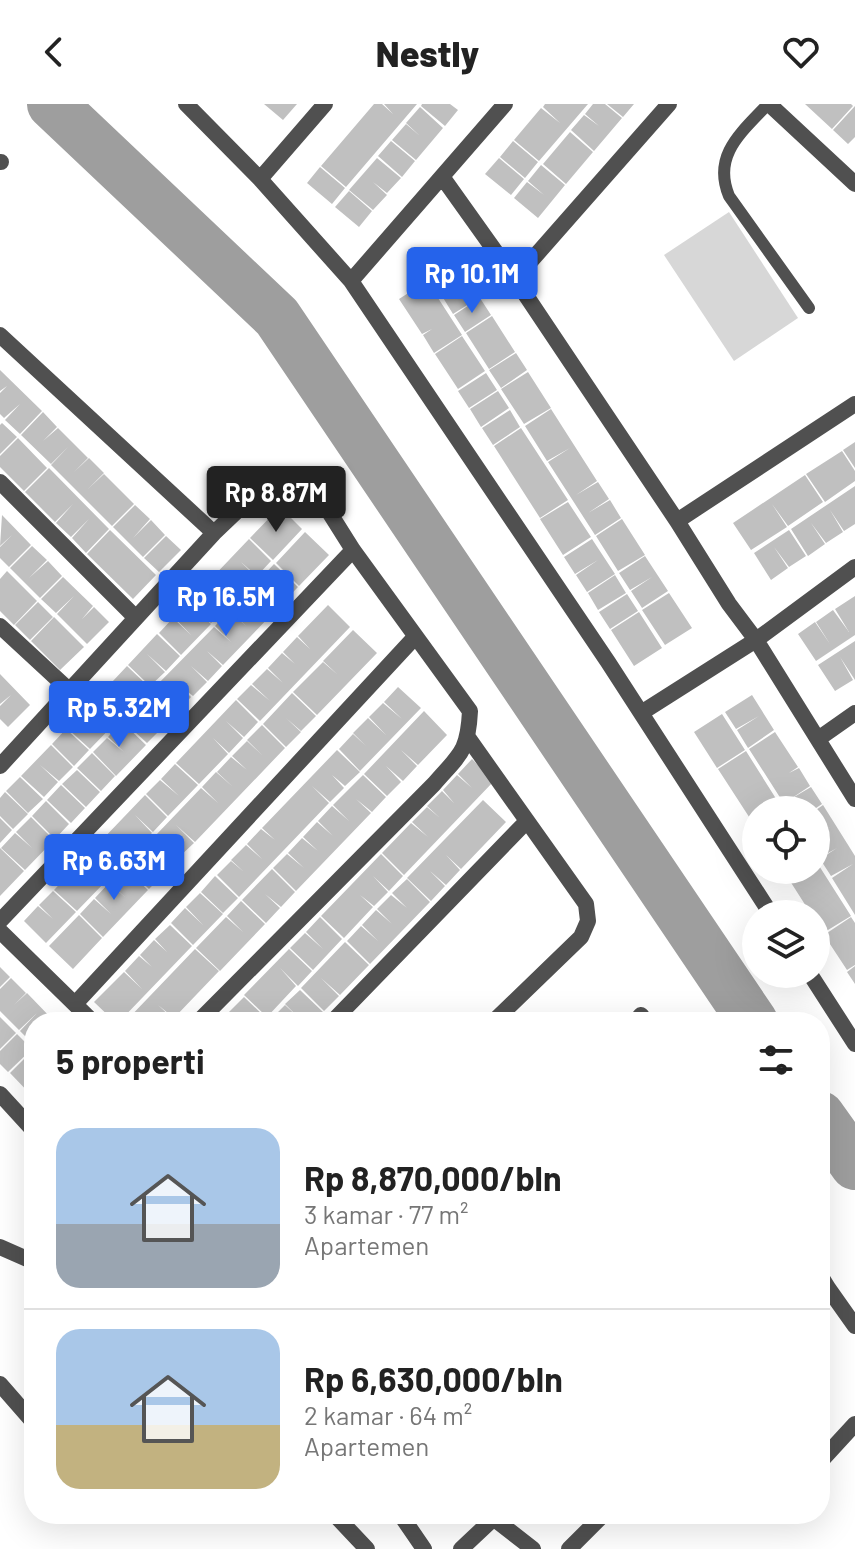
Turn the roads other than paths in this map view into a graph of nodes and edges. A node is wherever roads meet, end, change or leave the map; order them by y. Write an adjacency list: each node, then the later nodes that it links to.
1 (186, 104): 7 (street)
2 (325, 104): 7 (street)
3 (505, 104): 6 (street)
4 (669, 104): 9 (street)
5 (769, 104): 8 (street); 11 (lane)
6 (443, 178): 9 (street); 10 (street)
7 (260, 179): 10 (street)
8 (855, 184)
9 (515, 279): 15 (street)
10 (351, 281): 24 (street)
11 (809, 308)
12 (0, 335): 16 (street)
13 (855, 404): 15 (street)
14 (0, 482): 19 (street)
15 (677, 521): 22 (street)
16 (214, 533): 17 (street); 19 (street)
17 (353, 550): 21 (street); 32 (street)
18 (855, 567): 22 (street)
19 (136, 618): 23 (street)
20 (0, 626): 23 (street)
21 (415, 637): 26 (street); 35 (street)
22 (756, 640): 24 (street); 27 (street)
23 (69, 690): 28 (street)
24 (641, 713): 31 (street)
25 (855, 713): 27 (street)
26 (469, 739): 30 (street); 37 (street)
27 (818, 739): 29 (street)
28 (0, 766)
29 (855, 799)
30 (527, 821): 38 (street); 39 (street)
31 (762, 900)
32 (0, 921)
33 (0, 931): 35 (street)
34 (819, 988): 40 (street)
35 (75, 1004): 36 (street)
36 (83, 1012)
37 (208, 1012)
38 (342, 1012)
39 (503, 1012)
40 (855, 1044)
41 (0, 1094): 42 (street)
42 (24, 1120)
43 (0, 1247): 44 (street)
44 (24, 1258)
45 (830, 1295): 46 (street)
46 (855, 1326)
47 (0, 1384): 48 (street)
48 (24, 1412)
49 (855, 1424): 50 (street)
50 (830, 1451)
51 (343, 1524): 56 (street)
52 (407, 1524): 57 (street)
53 (484, 1524): 58 (street)
54 (500, 1524): 59 (street)
55 (594, 1524): 60 (street)
56 (367, 1549)
57 (424, 1549)
58 (461, 1549)
59 (533, 1549)
60 (569, 1549)

